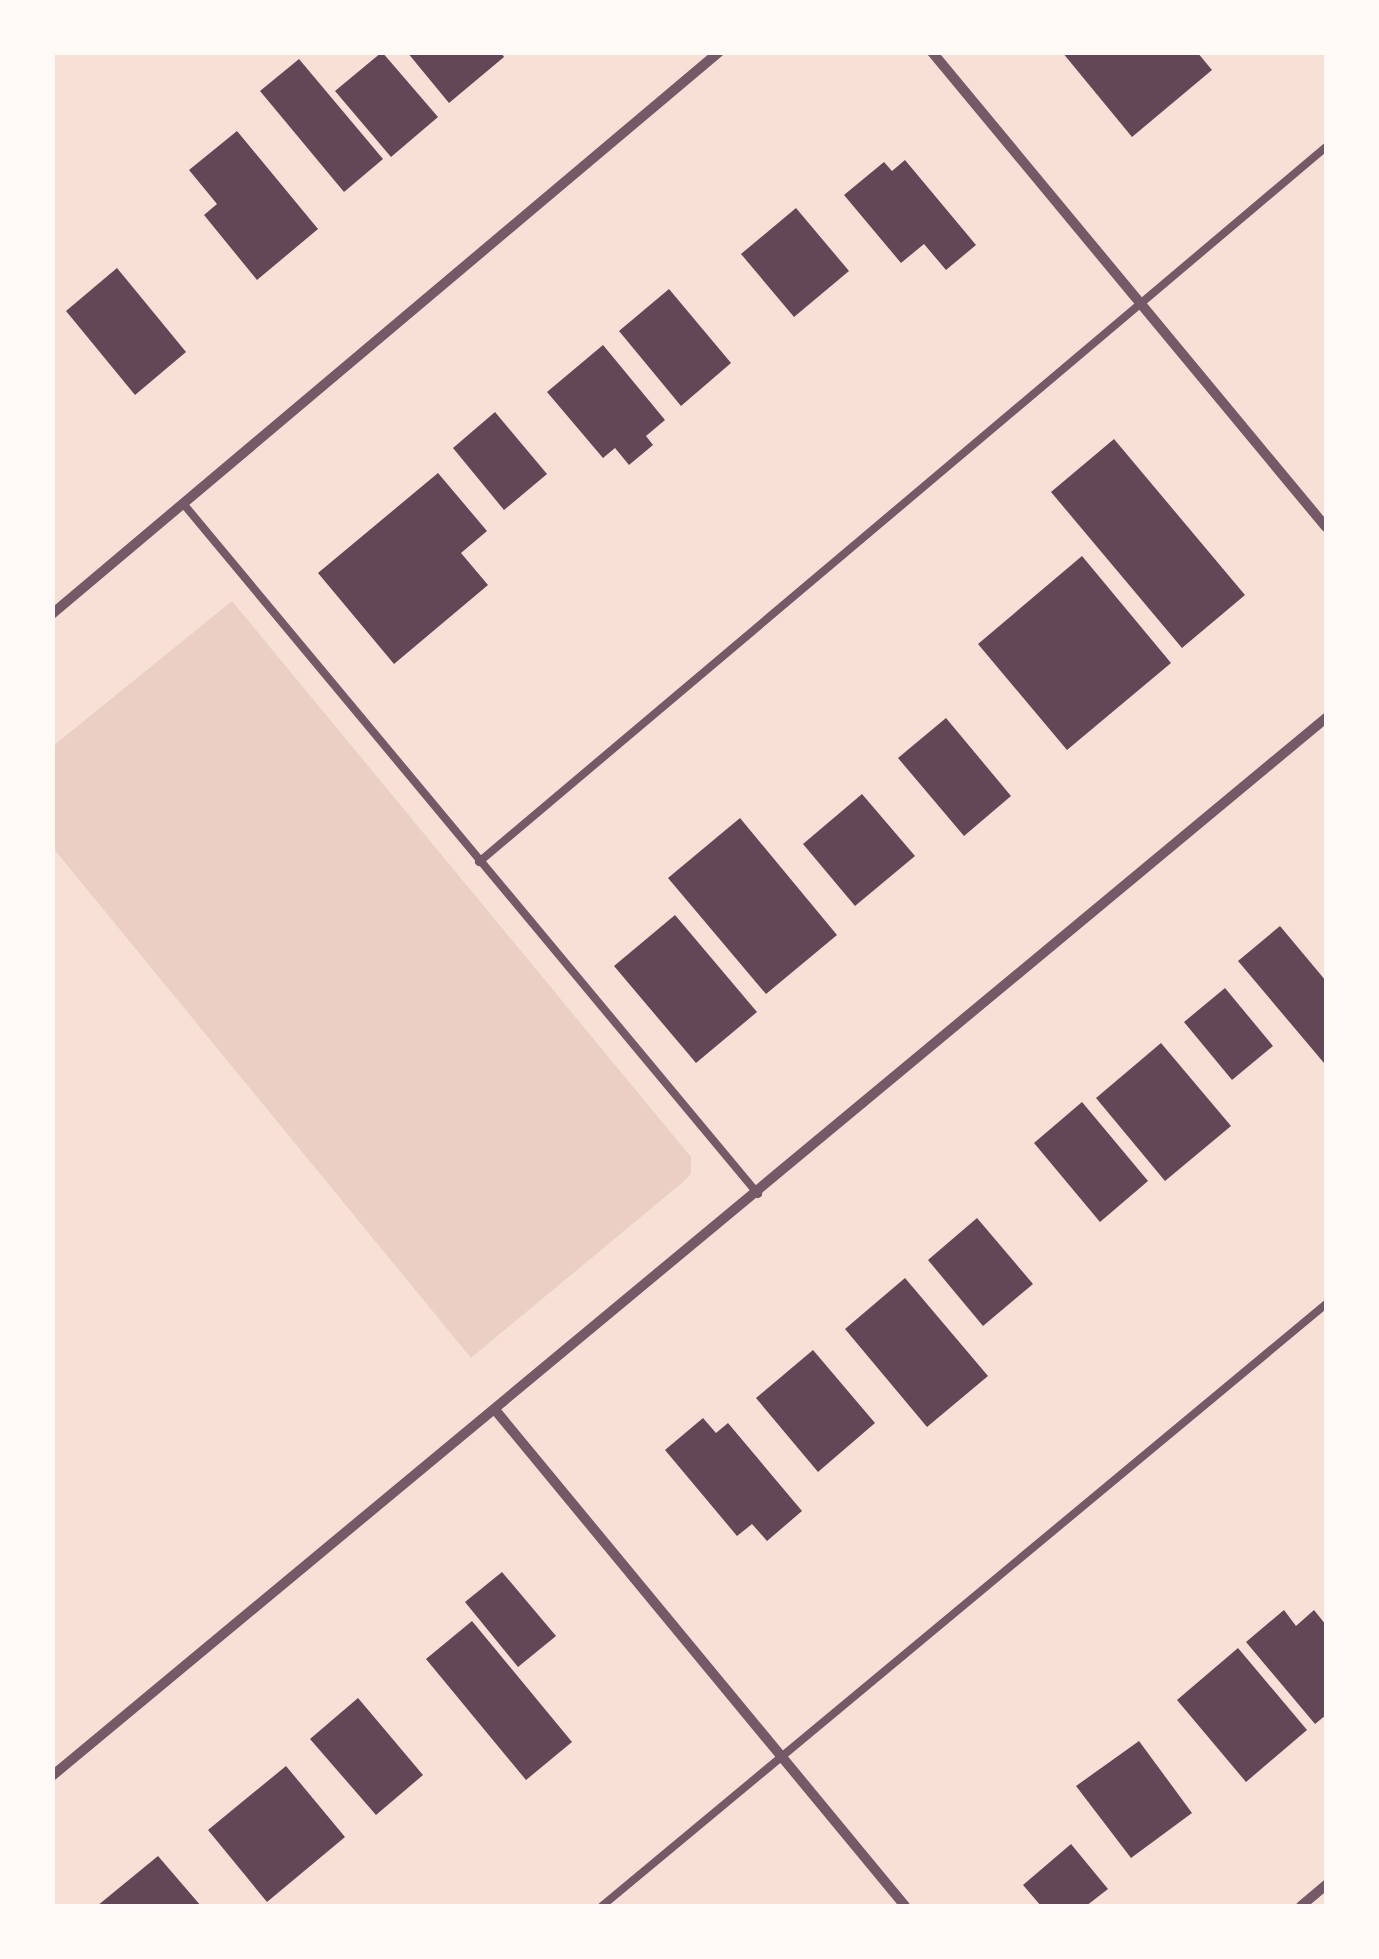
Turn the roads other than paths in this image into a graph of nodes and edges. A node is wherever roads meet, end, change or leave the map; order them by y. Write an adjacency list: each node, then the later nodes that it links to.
1 (719, 52): 5 (street)
2 (932, 52): 4 (street)
3 (1326, 147): 4 (lane)
4 (1137, 305): 6 (street); 9 (lane)
5 (186, 507): 7 (street); 9 (lane)
6 (1326, 527)
7 (52, 614)
8 (1326, 718): 10 (street)
9 (479, 862): 10 (lane)
10 (758, 1194): 12 (street)
11 (1326, 1304): 13 (lane)
12 (496, 1411): 13 (street); 14 (street)
13 (780, 1757): 16 (lane); 17 (street)
14 (52, 1776)
15 (1326, 1885): 18 (street)
16 (602, 1906)
17 (905, 1906)
18 (1301, 1906)

